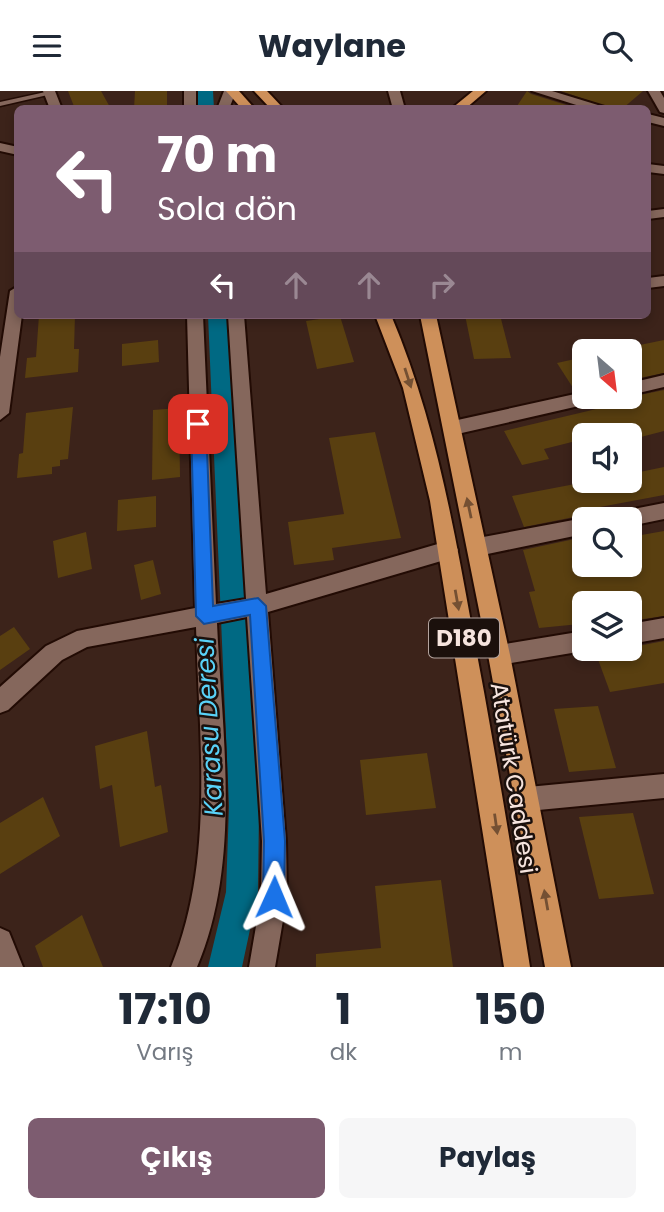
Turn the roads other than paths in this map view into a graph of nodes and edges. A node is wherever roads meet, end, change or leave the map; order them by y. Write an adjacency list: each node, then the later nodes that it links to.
1 (231, 91): 9 (highway)
2 (260, 91): 10 (highway)
3 (480, 91): 11 (highway)
4 (497, 91): 12 (highway)
5 (538, 91): 13 (street)
6 (654, 91): 14 (street)
7 (50, 92): 8 (lane)
8 (0, 104)
9 (245, 105)
10 (274, 105)
11 (462, 105)
12 (481, 105)
13 (590, 105)
14 (664, 109)
15 (14, 307): 20 (street)
16 (195, 319): 32 (street)
17 (236, 319): 31 (street)
18 (385, 319): 30 (highway, Atatürk Caddesi / D180, one-way to 30)
19 (429, 319): 25 (highway, Atatürk Caddesi / D180)
20 (5, 343): 24 (street)
21 (664, 381): 22 (street)
22 (642, 386)
23 (572, 401): 25 (street)
24 (0, 413)
25 (453, 428): 29 (highway, Atatürk Caddesi / D180, one-way to 25)
26 (664, 511): 27 (street)
27 (642, 515)
28 (572, 528): 29 (street)
29 (478, 547): 36 (highway, Atatürk Caddesi / D180)
30 (448, 549): 31 (street); 44 (highway, Atatürk Caddesi / D180, one-way to 44)
31 (258, 606): 32 (street); 43 (street)
32 (204, 616): 37 (street); 42 (street)
33 (664, 628): 34 (street)
34 (642, 632)
35 (572, 643): 36 (street)
36 (499, 655): 39 (highway, Atatürk Caddesi / D180)
37 (0, 702)
38 (664, 786): 39 (street)
39 (528, 800): 45 (highway, Atatürk Caddesi / D180, one-way to 39)
40 (0, 941): 41 (street)
41 (10, 967)
42 (184, 967)
43 (262, 967)
44 (517, 967)
45 (558, 967)

